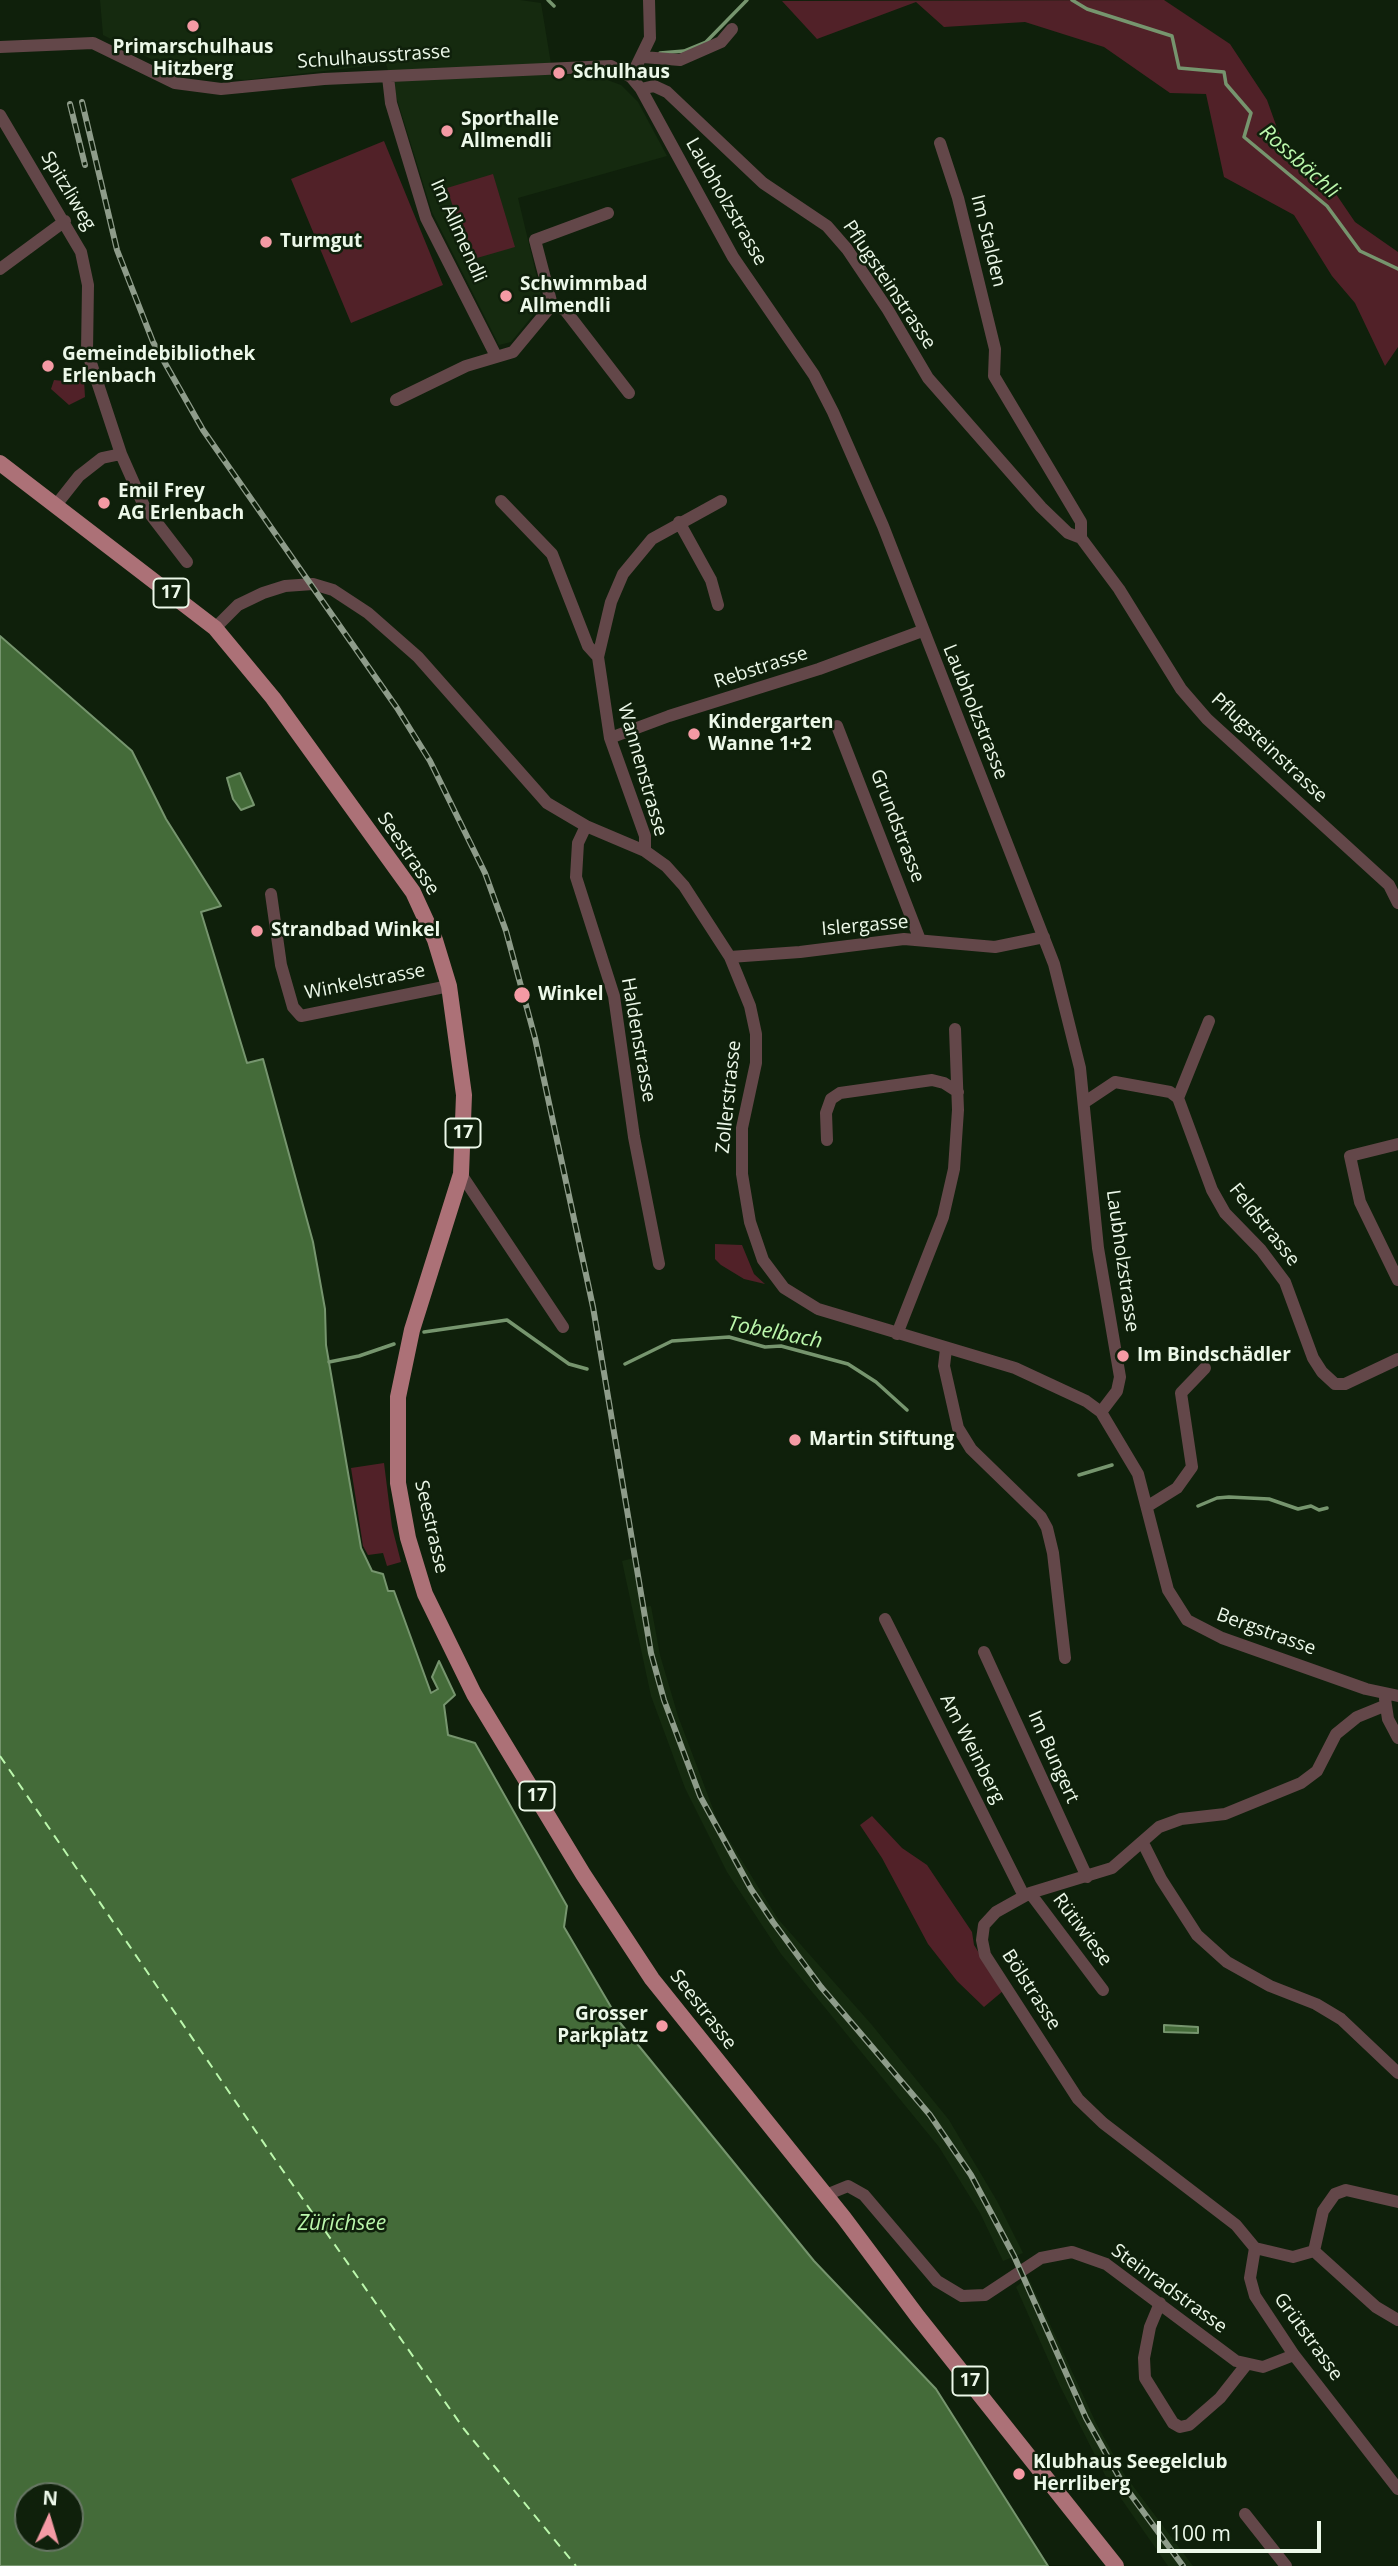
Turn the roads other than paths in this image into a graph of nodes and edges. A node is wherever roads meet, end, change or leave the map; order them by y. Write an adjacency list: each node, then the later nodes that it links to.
1 (649, 0): 4 (street)
2 (732, 29): 4 (street)
3 (0, 47): 5 (street, Schulhausstrasse)
4 (643, 57): 6 (street)
5 (388, 77): 6 (street, Schulhausstrasse); 15 (street, Im Allmendli)
6 (631, 77): 7 (street, Laubholzstrasse)
7 (641, 89): 24 (street, Pflugsteinstrasse); 28 (street, Laubholzstrasse)
8 (0, 115): 11 (street, Spitzliweg)
9 (940, 143): 14 (street, Im Stalden)
10 (608, 213): 13 (street)
11 (65, 222): 12 (street); 18 (street, Spitzliweg)
12 (0, 269)
13 (552, 305): 15 (street); 16 (street)
14 (995, 349): 24 (street, Pflugsteinstrasse)
15 (495, 356): 17 (street)
16 (629, 393)
17 (396, 400)
18 (121, 454): 22 (street); 25 (street, Spitzliweg)
19 (0, 463): 22 (main road, Seestrasse / 17)
20 (501, 501): 29 (street, Wannenstrasse)
21 (721, 501): 23 (street, Wannenstrasse)
22 (56, 505): 27 (main road, Seestrasse / 17)
23 (679, 522): 26 (street); 29 (street, Wannenstrasse)
24 (1081, 538): 35 (street, Pflugsteinstrasse)
25 (187, 562)
26 (718, 605)
27 (215, 628): 32 (street, Zollerstrasse); 39 (main road, Seestrasse / 17)
28 (922, 631): 31 (street, Rebstrasse); 36 (street, Laubholzstrasse)
29 (598, 657): 31 (street, Wannenstrasse)
30 (837, 726): 37 (street, Grundstrasse)
31 (610, 738): 33 (street, Wannenstrasse)
32 (586, 826): 33 (street, Zollerstrasse); 48 (street, Haldenstrasse)
33 (646, 852): 38 (street, Zollerstrasse)
34 (271, 894): 39 (street, Winkelstrasse)
35 (1398, 903)
36 (1044, 937): 37 (street, Islergasse); 44 (street, Laubholzstrasse)
37 (920, 940): 38 (street, Islergasse)
38 (730, 957): 51 (street, Zollerstrasse)
39 (449, 986): 47 (main road, Seestrasse / 17)
40 (1209, 1021): 43 (street)
41 (956, 1029): 42 (street)
42 (958, 1092): 45 (street); 51 (street)
43 (1178, 1098): 44 (street); 53 (street, Feldstrasse)
44 (1085, 1102): 55 (street, Laubholzstrasse)
45 (827, 1140)
46 (1398, 1144): 49 (street)
47 (461, 1174): 50 (street); 67 (main road, Seestrasse / 17)
48 (659, 1264)
49 (1398, 1280)
50 (563, 1327)
51 (897, 1334): 52 (street, Zollerstrasse)
52 (946, 1349): 55 (street, Zollerstrasse); 59 (street)
53 (1398, 1359)
54 (1205, 1368): 56 (street)
55 (1101, 1412): 56 (street, Zollerstrasse)
56 (1149, 1512): 60 (street, Bergstrasse)
57 (885, 1619): 64 (street, Am Weinberg)
58 (984, 1652): 63 (street, Im Bungert)
59 (1065, 1658)
60 (1389, 1699): 61 (street); 62 (street, Bölstrasse)
61 (1398, 1738)
62 (1143, 1843): 63 (street, Bölstrasse); 66 (street)
63 (1087, 1878): 64 (street, Bölstrasse)
64 (1027, 1895): 65 (street, Rütiwiese); 69 (street, Bölstrasse)
65 (1103, 1990)
66 (1398, 2073)
67 (826, 2195): 71 (street, Steinradstrasse); 77 (main road, Seestrasse / 17)
68 (1398, 2202): 70 (street)
69 (1255, 2248): 70 (street); 73 (street, Grütstrasse)
70 (1314, 2251): 72 (street)
71 (1160, 2303): 74 (street, Steinradstrasse); 74 (street)
72 (1398, 2320)
73 (1294, 2355): 74 (street); 75 (street, Grütstrasse)
74 (1246, 2365)
75 (1398, 2489)
76 (1245, 2514): 78 (street)
77 (1116, 2566)
78 (1286, 2566)

